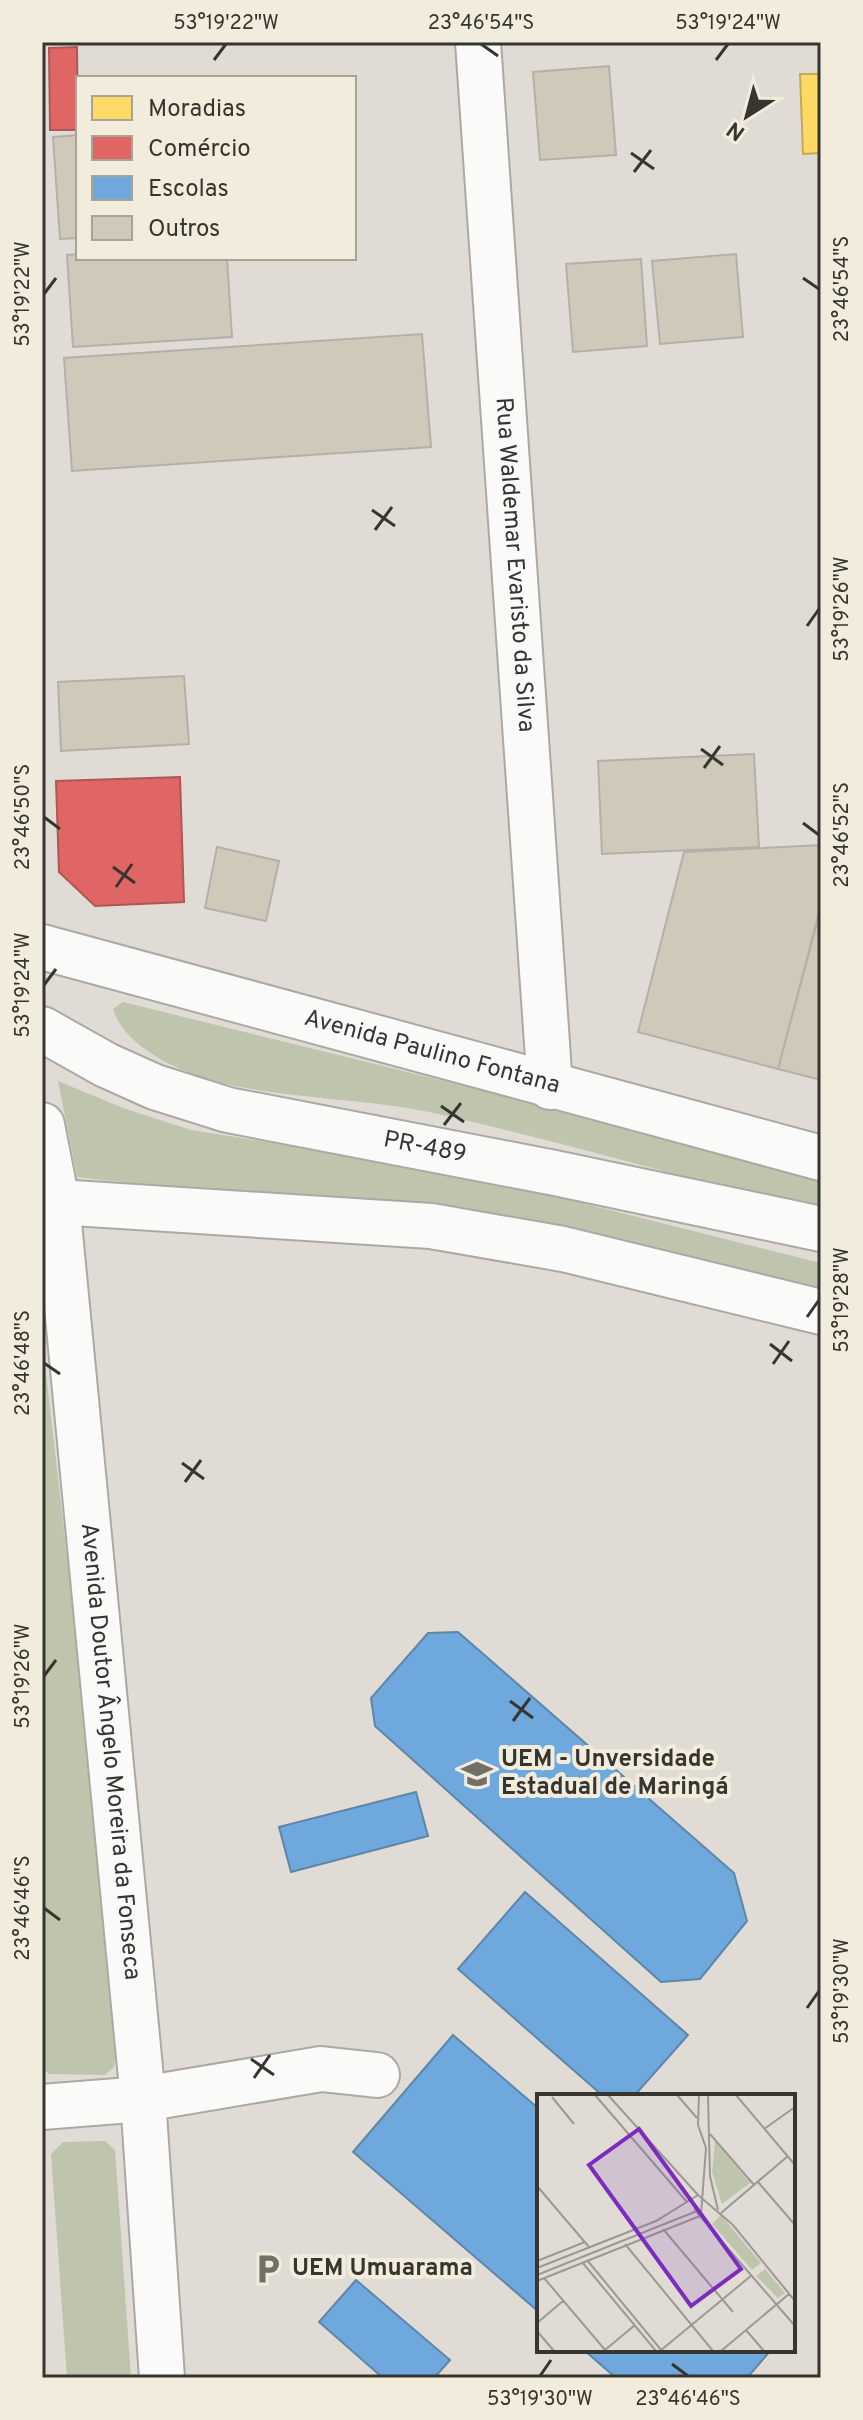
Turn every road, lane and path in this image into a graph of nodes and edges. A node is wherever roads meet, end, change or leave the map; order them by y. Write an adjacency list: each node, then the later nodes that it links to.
1 (478, 42): 4 (street, Rua Waldemar Evaristo da Silva)
2 (42, 947): 4 (street, Avenida Paulino Fontana)
3 (42, 1029): 8 (street, PR-489 / PR-489)
4 (550, 1087): 6 (street, Avenida Paulino Fontana)
5 (42, 1125): 7 (street, Avenida Doutor Ângelo Moreira da Fonseca)
6 (821, 1158)
7 (49, 1202): 9 (street); 11 (street, Avenida Doutor Ângelo Moreira da Fonseca)
8 (821, 1229)
9 (821, 1312)
10 (377, 2075): 11 (street)
11 (143, 2099): 12 (street); 13 (street, Avenida Doutor Ângelo Moreira da Fonseca)
12 (42, 2107)
13 (162, 2378)

